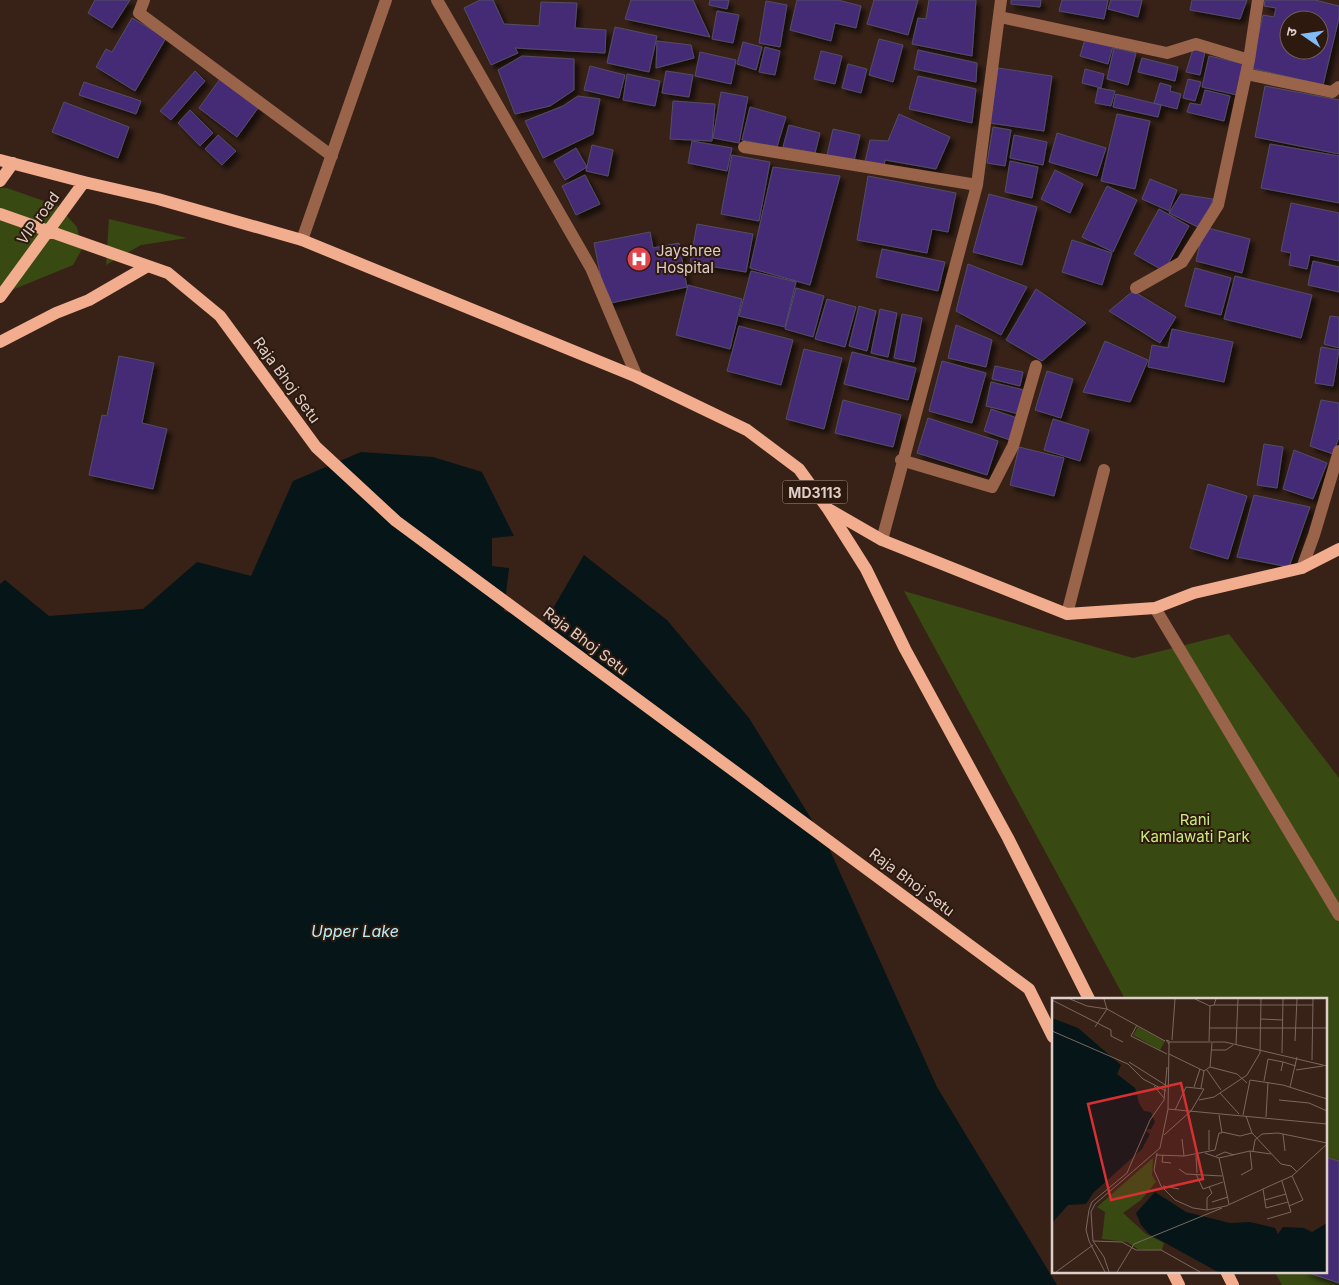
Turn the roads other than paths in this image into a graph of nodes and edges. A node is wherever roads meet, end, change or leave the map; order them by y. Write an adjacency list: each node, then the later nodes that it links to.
1 (144, 0): 11 (street)
2 (386, 0): 11 (street)
3 (437, 0): 25 (street)
4 (1001, 0): 6 (street)
5 (1258, 0): 7 (street)
6 (1000, 17): 7 (street); 16 (street)
7 (1249, 60): 8 (street)
8 (1246, 74): 9 (street); 21 (street)
9 (1339, 88)
10 (744, 147): 16 (street)
11 (332, 156): 19 (street)
12 (0, 160): 13 (main road)
13 (13, 163): 14 (main road); 15 (main road)
14 (0, 181)
15 (84, 182): 18 (main road, VIP road); 19 (main road)
16 (977, 185): 27 (street)
17 (0, 214): 18 (main road)
18 (49, 231): 20 (main road); 22 (main road, VIP road)
19 (302, 240): 25 (main road, MD3113)
20 (146, 267): 23 (main road); 37 (main road, Raja Bhoj Setu)
21 (1136, 288)
22 (0, 297)
23 (0, 342)
24 (1036, 366): 27 (street)
25 (636, 377): 29 (main road, MD3113)
26 (1339, 451): 32 (street)
27 (901, 460): 30 (street)
28 (1104, 470): 34 (street)
29 (828, 509): 30 (main road); 36 (main road, MD3113)
30 (882, 540): 34 (main road)
31 (1339, 549): 32 (main road)
32 (1302, 568): 33 (main road)
33 (1155, 608): 34 (main road); 35 (street)
34 (1067, 614)
35 (1339, 916)
36 (1088, 998)
37 (1052, 1034)
38 (1172, 1272): 40 (main road)
39 (1226, 1272): 41 (main road)
40 (1179, 1285)
41 (1233, 1285)

